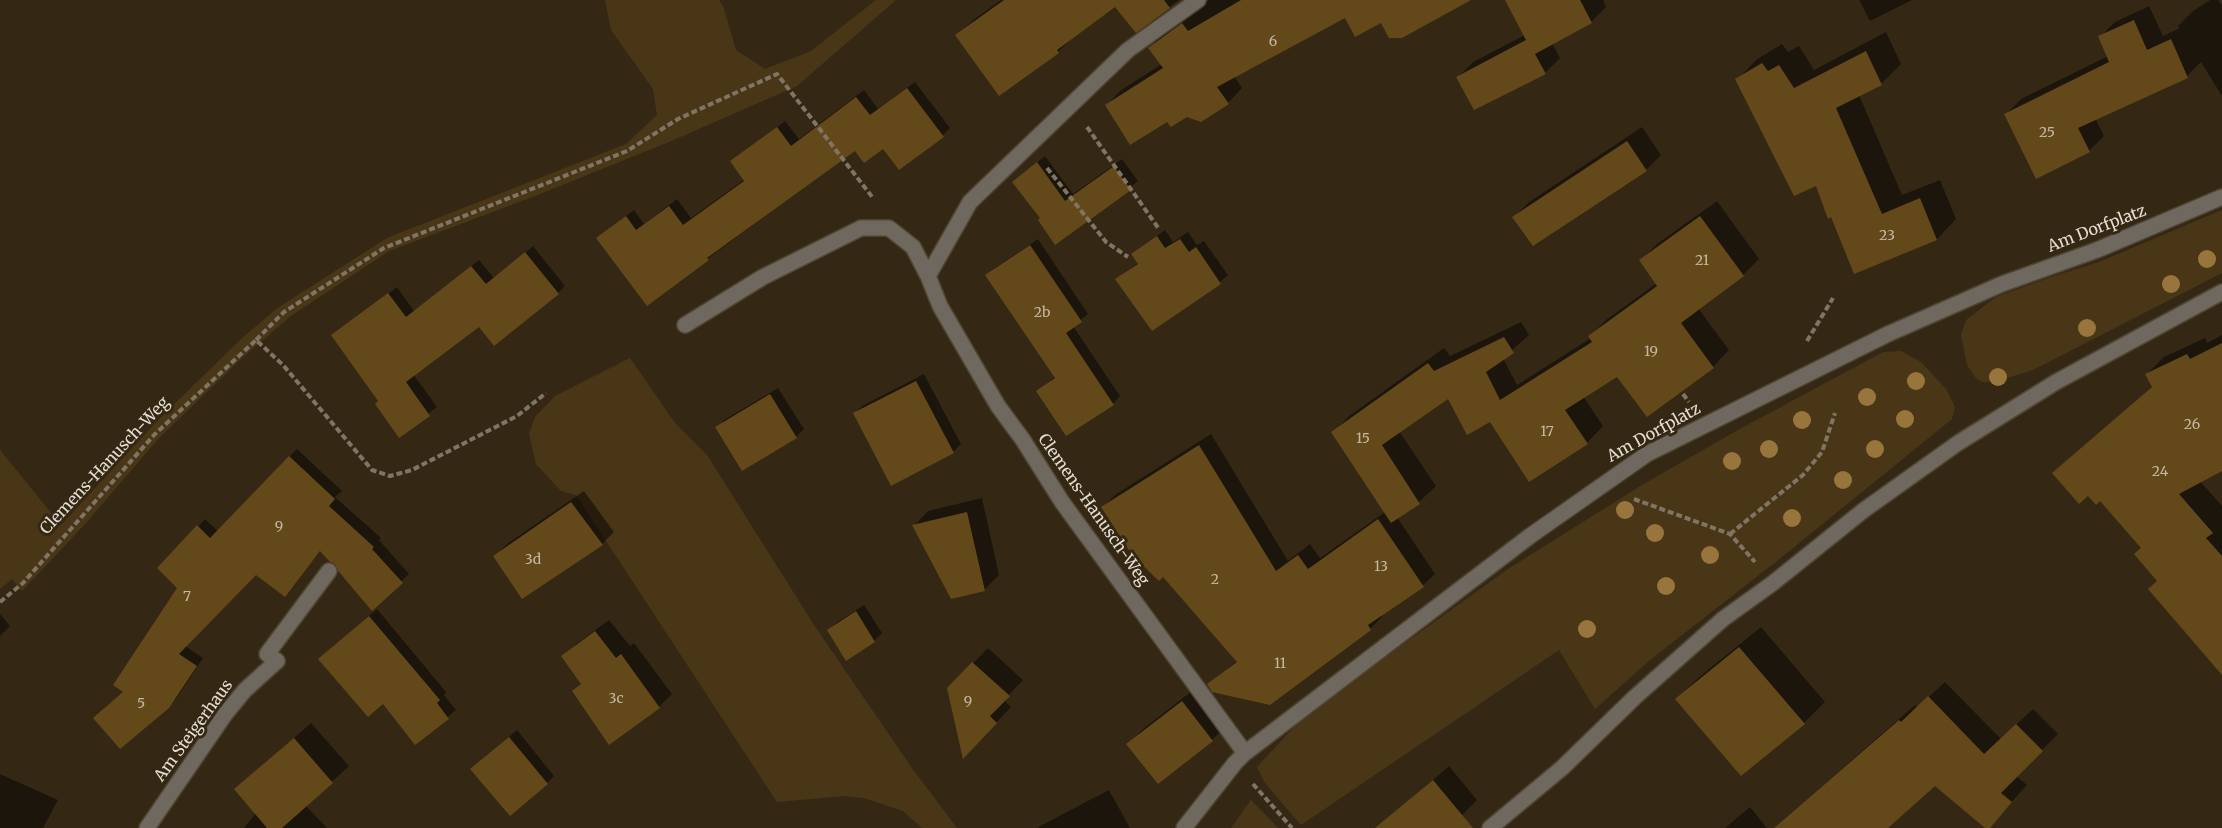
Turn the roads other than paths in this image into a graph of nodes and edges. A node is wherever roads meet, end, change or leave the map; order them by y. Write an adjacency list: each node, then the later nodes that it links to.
1 (1198, 0): 3 (street)
2 (2222, 197): 7 (street, Am Dorfplatz)
3 (928, 276): 5 (street, Clemens-Hanusch-Weg); 7 (street, Clemens-Hanusch-Weg)
4 (2222, 292): 10 (street)
5 (685, 325)
6 (329, 571): 8 (street, Am Steigerhaus)
7 (1240, 758): 9 (street, Am Dorfplatz)
8 (147, 828)
9 (1184, 828)
10 (1490, 828)

